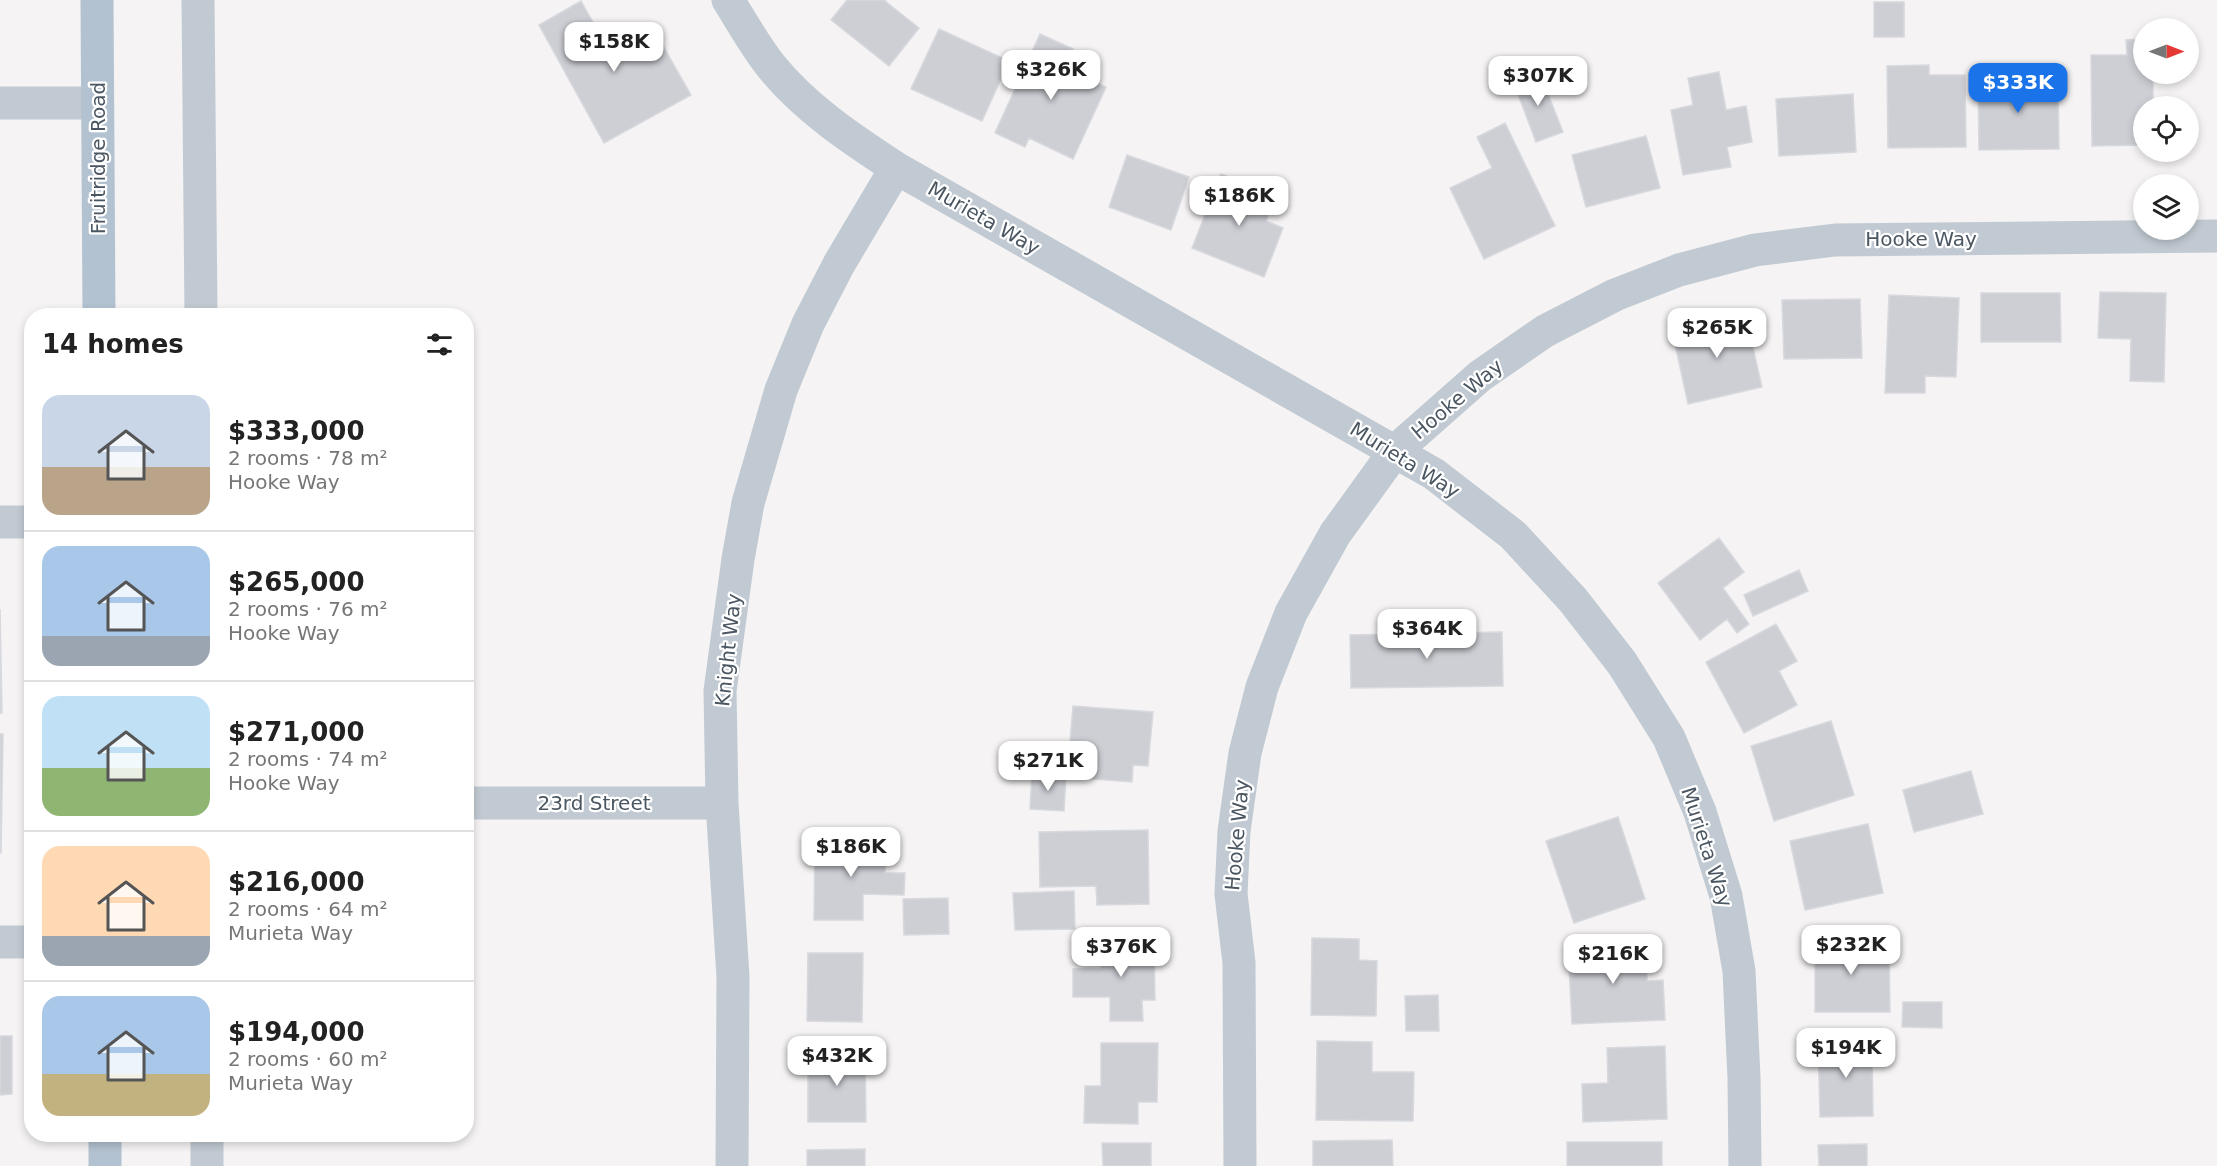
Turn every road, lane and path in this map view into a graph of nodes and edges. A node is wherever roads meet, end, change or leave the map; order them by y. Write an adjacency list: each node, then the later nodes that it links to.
1 (97, 0): 5 (main road, Fruitridge Road)
2 (198, 0): 9 (street)
3 (728, 0): 6 (street, Murieta Way)
4 (0, 103): 5 (street)
5 (97, 104): 8 (main road, Fruitridge Road)
6 (896, 168): 10 (street, Murieta Way); 14 (street, Knight Way)
7 (2217, 236): 10 (street, Hooke Way)
8 (99, 308)
9 (201, 308)
10 (1395, 451): 22 (street, Hooke Way); 23 (street, Murieta Way)
11 (0, 522): 12 (street)
12 (24, 522)
13 (474, 803): 14 (street, 23rd Street)
14 (722, 803): 21 (street, Knight Way)
15 (0, 942): 16 (street)
16 (24, 942)
17 (105, 1142): 19 (main road)
18 (207, 1142): 20 (street)
19 (105, 1166)
20 (207, 1166)
21 (732, 1166)
22 (1240, 1166)
23 (1745, 1166)

